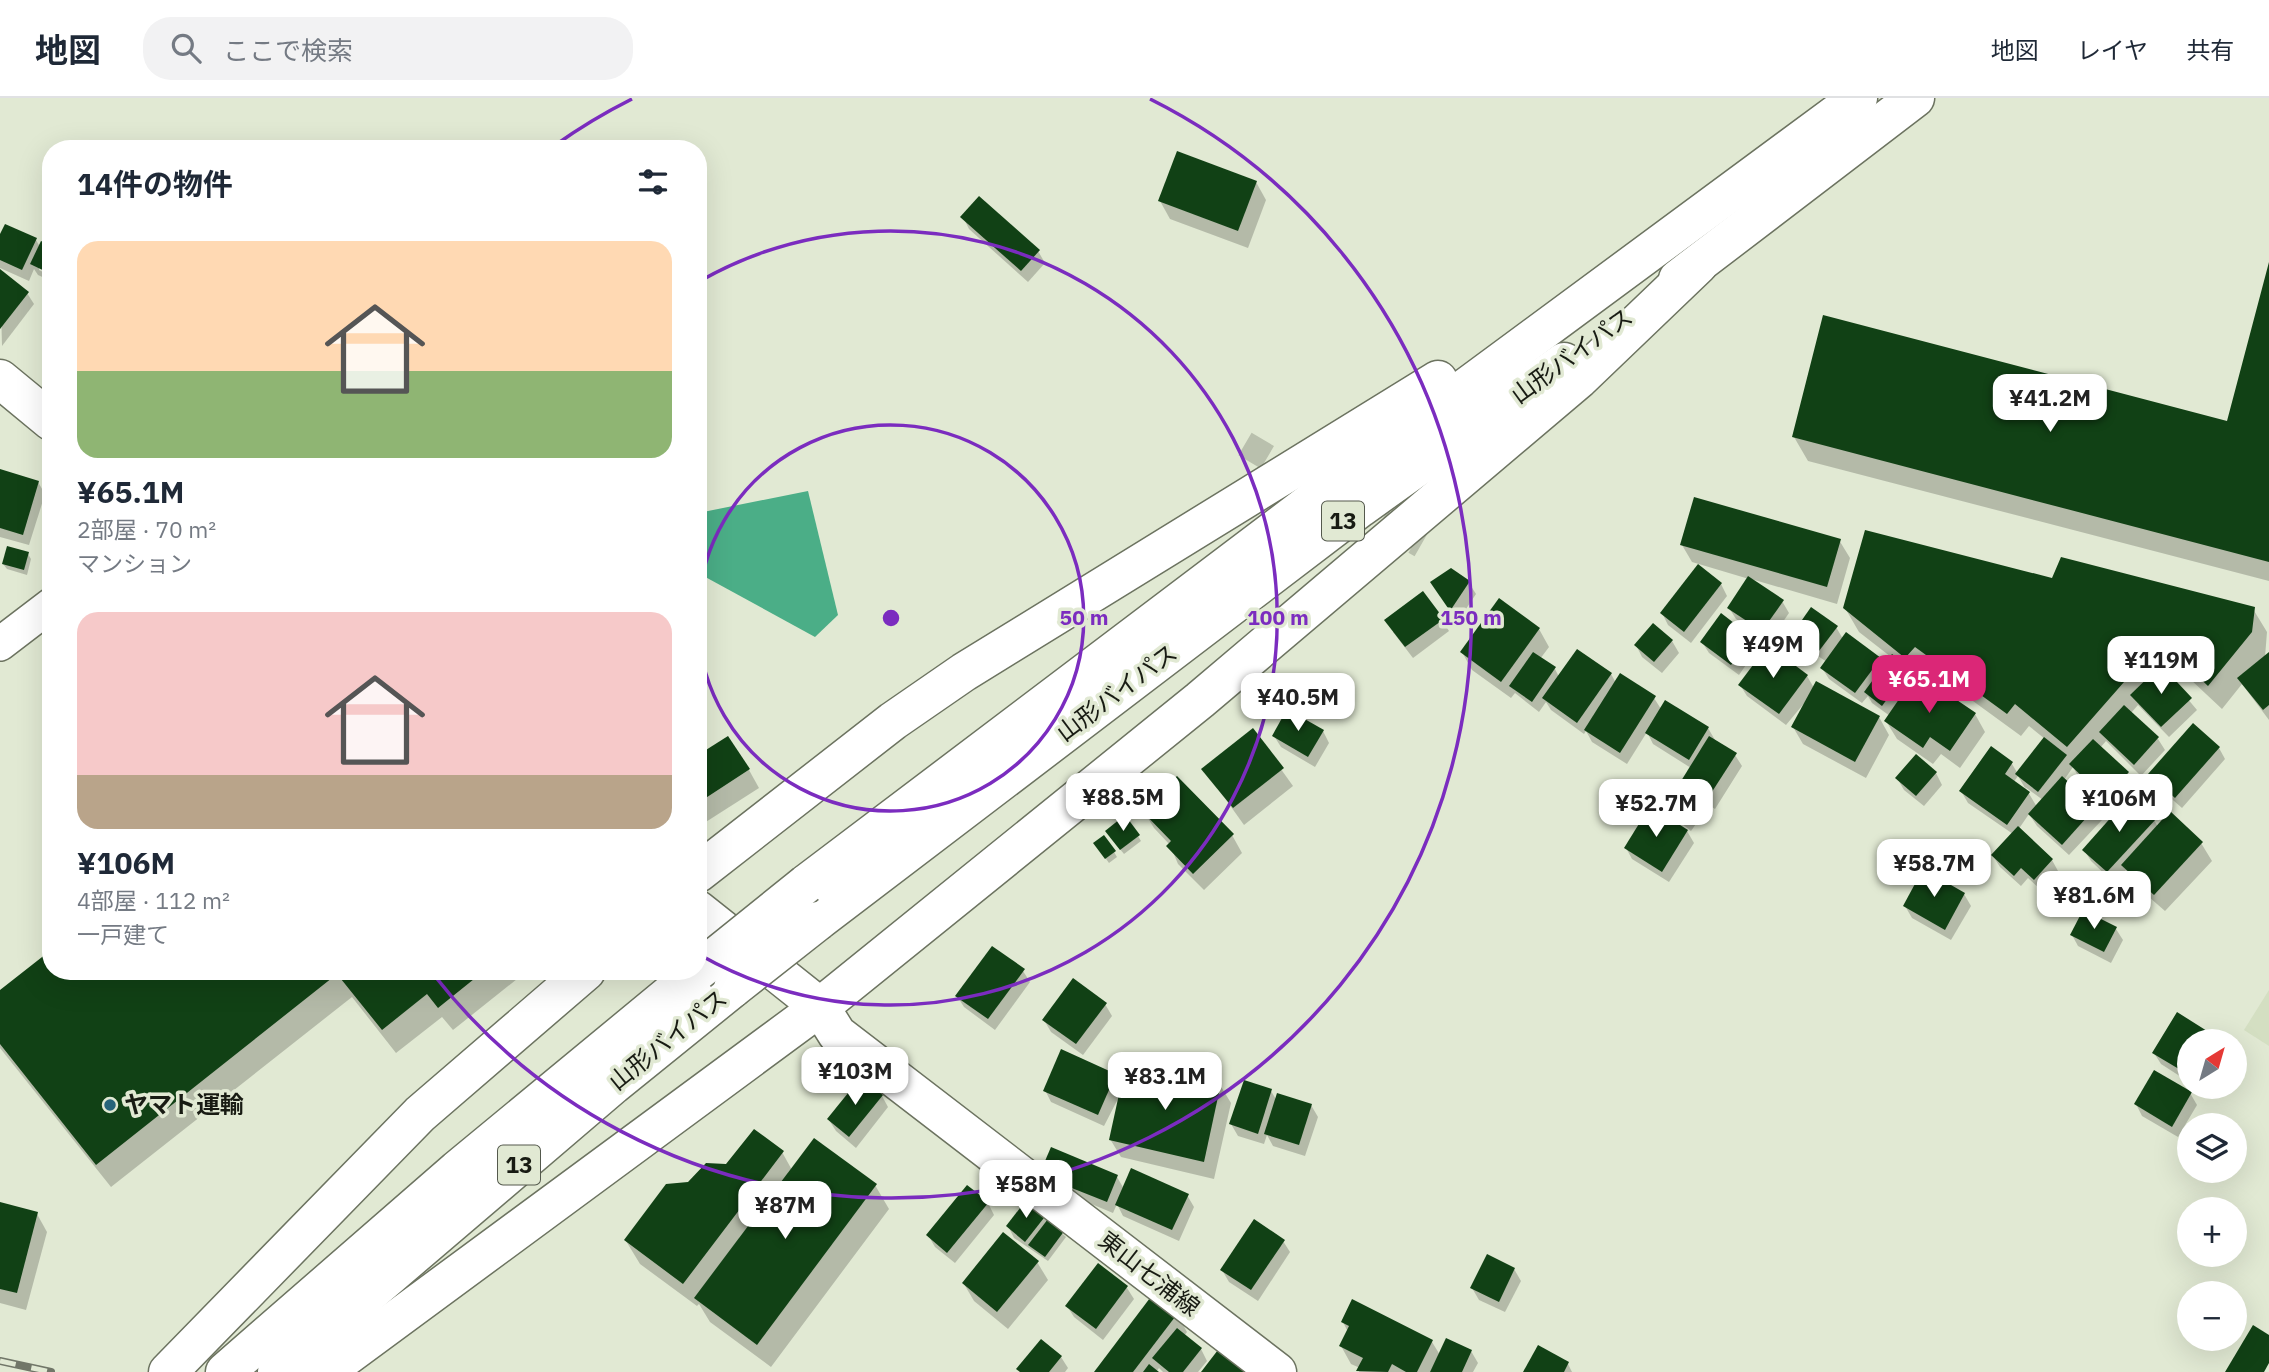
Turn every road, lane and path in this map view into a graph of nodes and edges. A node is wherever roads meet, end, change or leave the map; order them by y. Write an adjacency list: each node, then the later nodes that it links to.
1 (1915, 98): 2 (main road, 山形バイパス / 13)
2 (1867, 114): 3 (main road, 山形バイパス / 13); 4 (main road, 山形バイパス / 13)
3 (1669, 237): 9 (main road); 11 (main road, 山形バイパス / 13, bridge)
4 (1698, 265): 14 (main road); 15 (main road, 山形バイパス / 13, bridge)
5 (0, 379): 6 (main road)
6 (42, 414)
7 (42, 613): 8 (street)
8 (0, 644)
9 (707, 866)
10 (707, 918): 14 (main road, 東山七浦線)
11 (707, 964)
12 (576, 980): 16 (main road)
13 (687, 980): 17 (main road, 山形バイパス / 13)
14 (820, 1007): 15 (main road); 19 (main road, 東山七浦線)
15 (321, 1361): 18 (main road, 山形バイパス / 13)
16 (168, 1372)
17 (225, 1372)
18 (277, 1372)
19 (1277, 1372)

